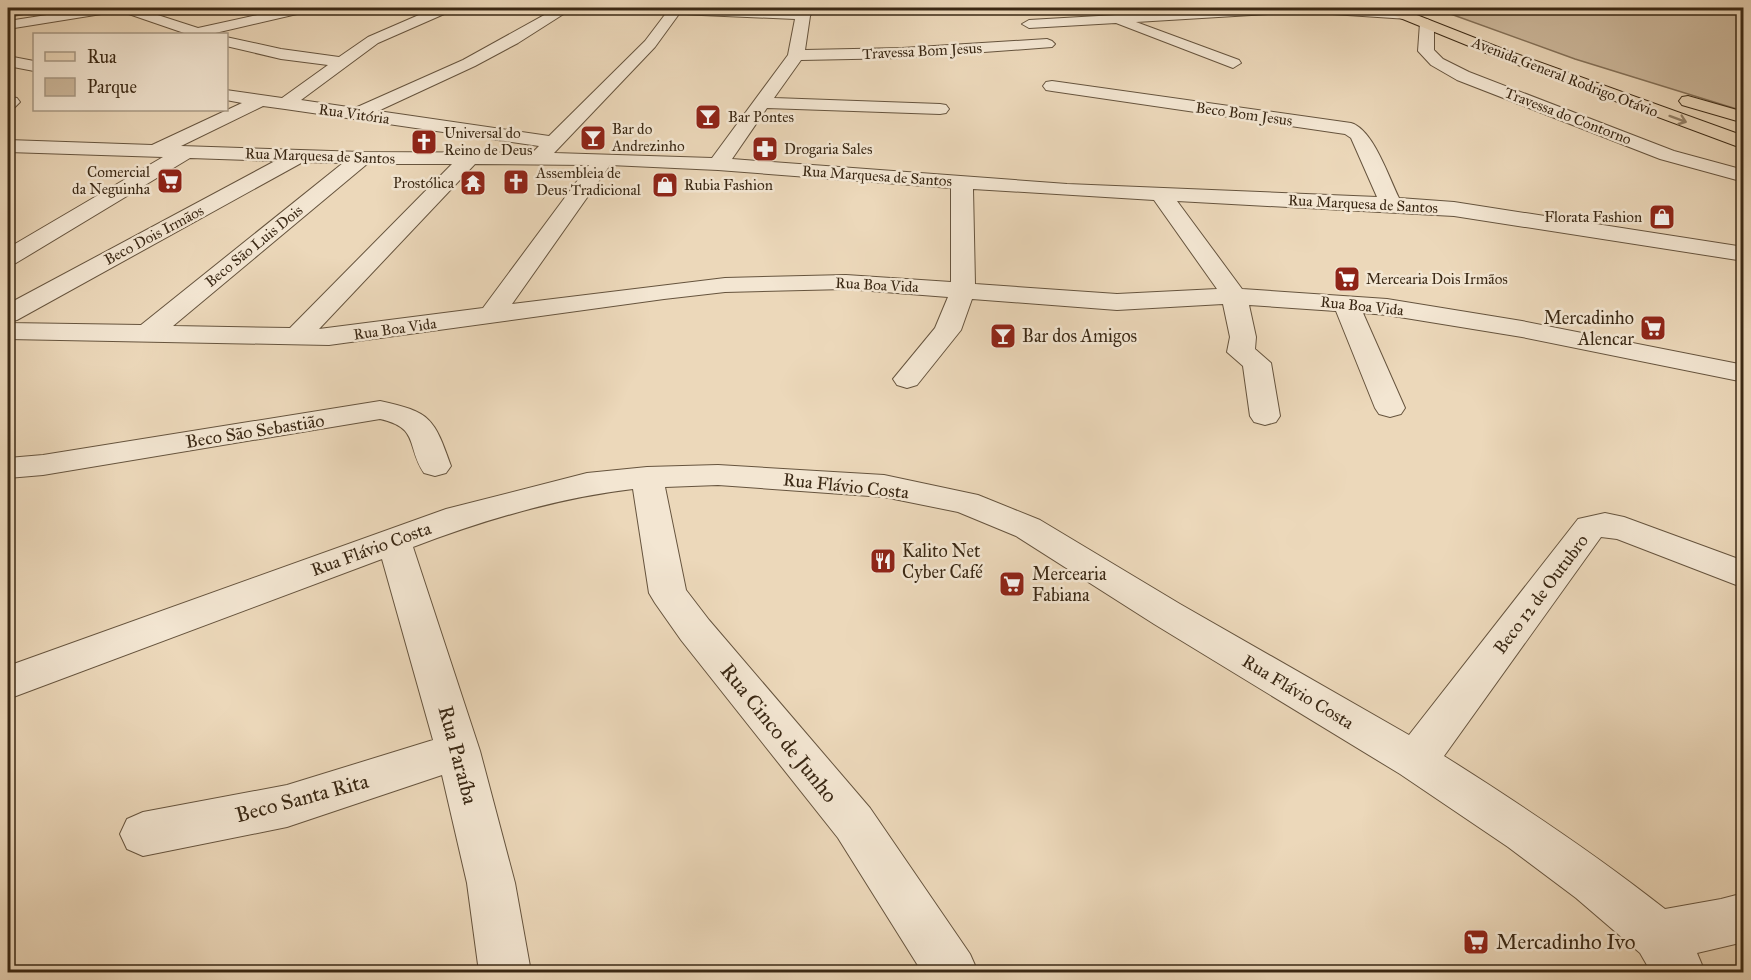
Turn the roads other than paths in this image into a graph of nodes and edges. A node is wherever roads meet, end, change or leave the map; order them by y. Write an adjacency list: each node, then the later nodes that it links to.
1 (116, 8): 15 (street)
2 (125, 8): 13 (street)
3 (304, 8): 18 (street)
4 (446, 8): 23 (street)
5 (566, 8): 34 (street)
6 (1017, 8): 14 (street)
7 (1388, 8): 11 (main road, Avenida General Rodrigo Otávio)
8 (677, 9): 9 (street); 37 (street)
9 (806, 11): 21 (street)
10 (1142, 11): 11 (street); 12 (street)
11 (1418, 15): 26 (main road, Avenida General Rodrigo Otávio); 36 (main road, Avenida General Rodrigo Otávio, one-way to 36); 47 (street, Travessa do Contorno)
12 (1111, 18): 14 (street); 24 (street)
13 (166, 24): 16 (street); 17 (street)
14 (1029, 24): 20 (street)
15 (8, 25)
16 (139, 32)
17 (197, 33)
18 (204, 33)
19 (228, 42): 23 (street)
20 (1047, 44): 21 (street, Travessa Bom Jesus); 27 (street)
21 (796, 55): 30 (street)
22 (8, 61): 25 (street)
23 (341, 62): 32 (street)
24 (1233, 63)
25 (32, 64)
26 (1612, 80): 35 (main road, Avenida General Rodrigo Otávio); 36 (main road)
27 (1052, 86): 31 (street); 50 (street, Beco Bom Jesus)
28 (228, 95): 29 (street, Rua Vitória)
29 (261, 100): 32 (street, Rua Vitória); 39 (street)
30 (764, 103): 33 (street); 46 (street)
31 (1040, 103)
32 (285, 104): 34 (street, Rua Vitória)
33 (940, 110)
34 (357, 114): 37 (street, Rua Vitória)
35 (1743, 117)
36 (1740, 138)
37 (553, 142): 43 (street)
38 (8, 146): 39 (street, Rua Marquesa de Santos)
39 (154, 151): 40 (street, Rua Marquesa de Santos)
40 (186, 152): 41 (street, Rua Marquesa de Santos); 52 (street)
41 (300, 155): 42 (street, Rua Marquesa de Santos); 56 (street, Beco Dois Irmãos)
42 (362, 158): 45 (street, Rua Marquesa de Santos); 59 (street, Beco São Luis Dois)
43 (538, 159): 44 (street, Rua Marquesa de Santos); 45 (street, Rua Marquesa de Santos)
44 (604, 159): 46 (street, Rua Marquesa de Santos); 57 (street)
45 (468, 160): 60 (street)
46 (718, 164): 48 (street, Rua Marquesa de Santos)
47 (1743, 176)
48 (962, 182): 49 (street, Rua Marquesa de Santos); 53 (street)
49 (1161, 195): 50 (street, Rua Marquesa de Santos); 54 (street)
50 (1391, 204): 51 (street, Rua Marquesa de Santos)
51 (1743, 254)
52 (8, 258)
53 (963, 290): 54 (street, Rua Boa Vida); 57 (street, Rua Boa Vida); 62 (street)
54 (1234, 296): 55 (street, Rua Boa Vida); 64 (street)
55 (1346, 303): 61 (street, Rua Boa Vida); 63 (street)
56 (8, 314)
57 (489, 316): 60 (street, Rua Boa Vida)
58 (8, 331): 59 (street, Rua Boa Vida)
59 (146, 335): 60 (street, Rua Boa Vida)
60 (295, 338)
61 (1743, 374)
62 (908, 379)
63 (1390, 408)
64 (1265, 416)
65 (435, 466): 66 (street, Beco São Sebastião)
66 (8, 468)
67 (647, 477): 68 (street, Rua Flávio Costa); 72 (street, Rua Flávio Costa); 77 (street, Rua Cinco de Junho)
68 (394, 541): 70 (street, Rua Flávio Costa); 71 (street, Rua Paraíba)
69 (1743, 575): 72 (street, Beco 12 de Outubro)
70 (8, 683)
71 (458, 751): 73 (street, Beco Santa Rita); 76 (street, Rua Paraíba)
72 (1415, 761): 75 (street, Rua Flávio Costa)
73 (143, 834)
74 (1743, 917): 75 (street)
75 (1668, 954)
76 (505, 972)
77 (952, 972)

